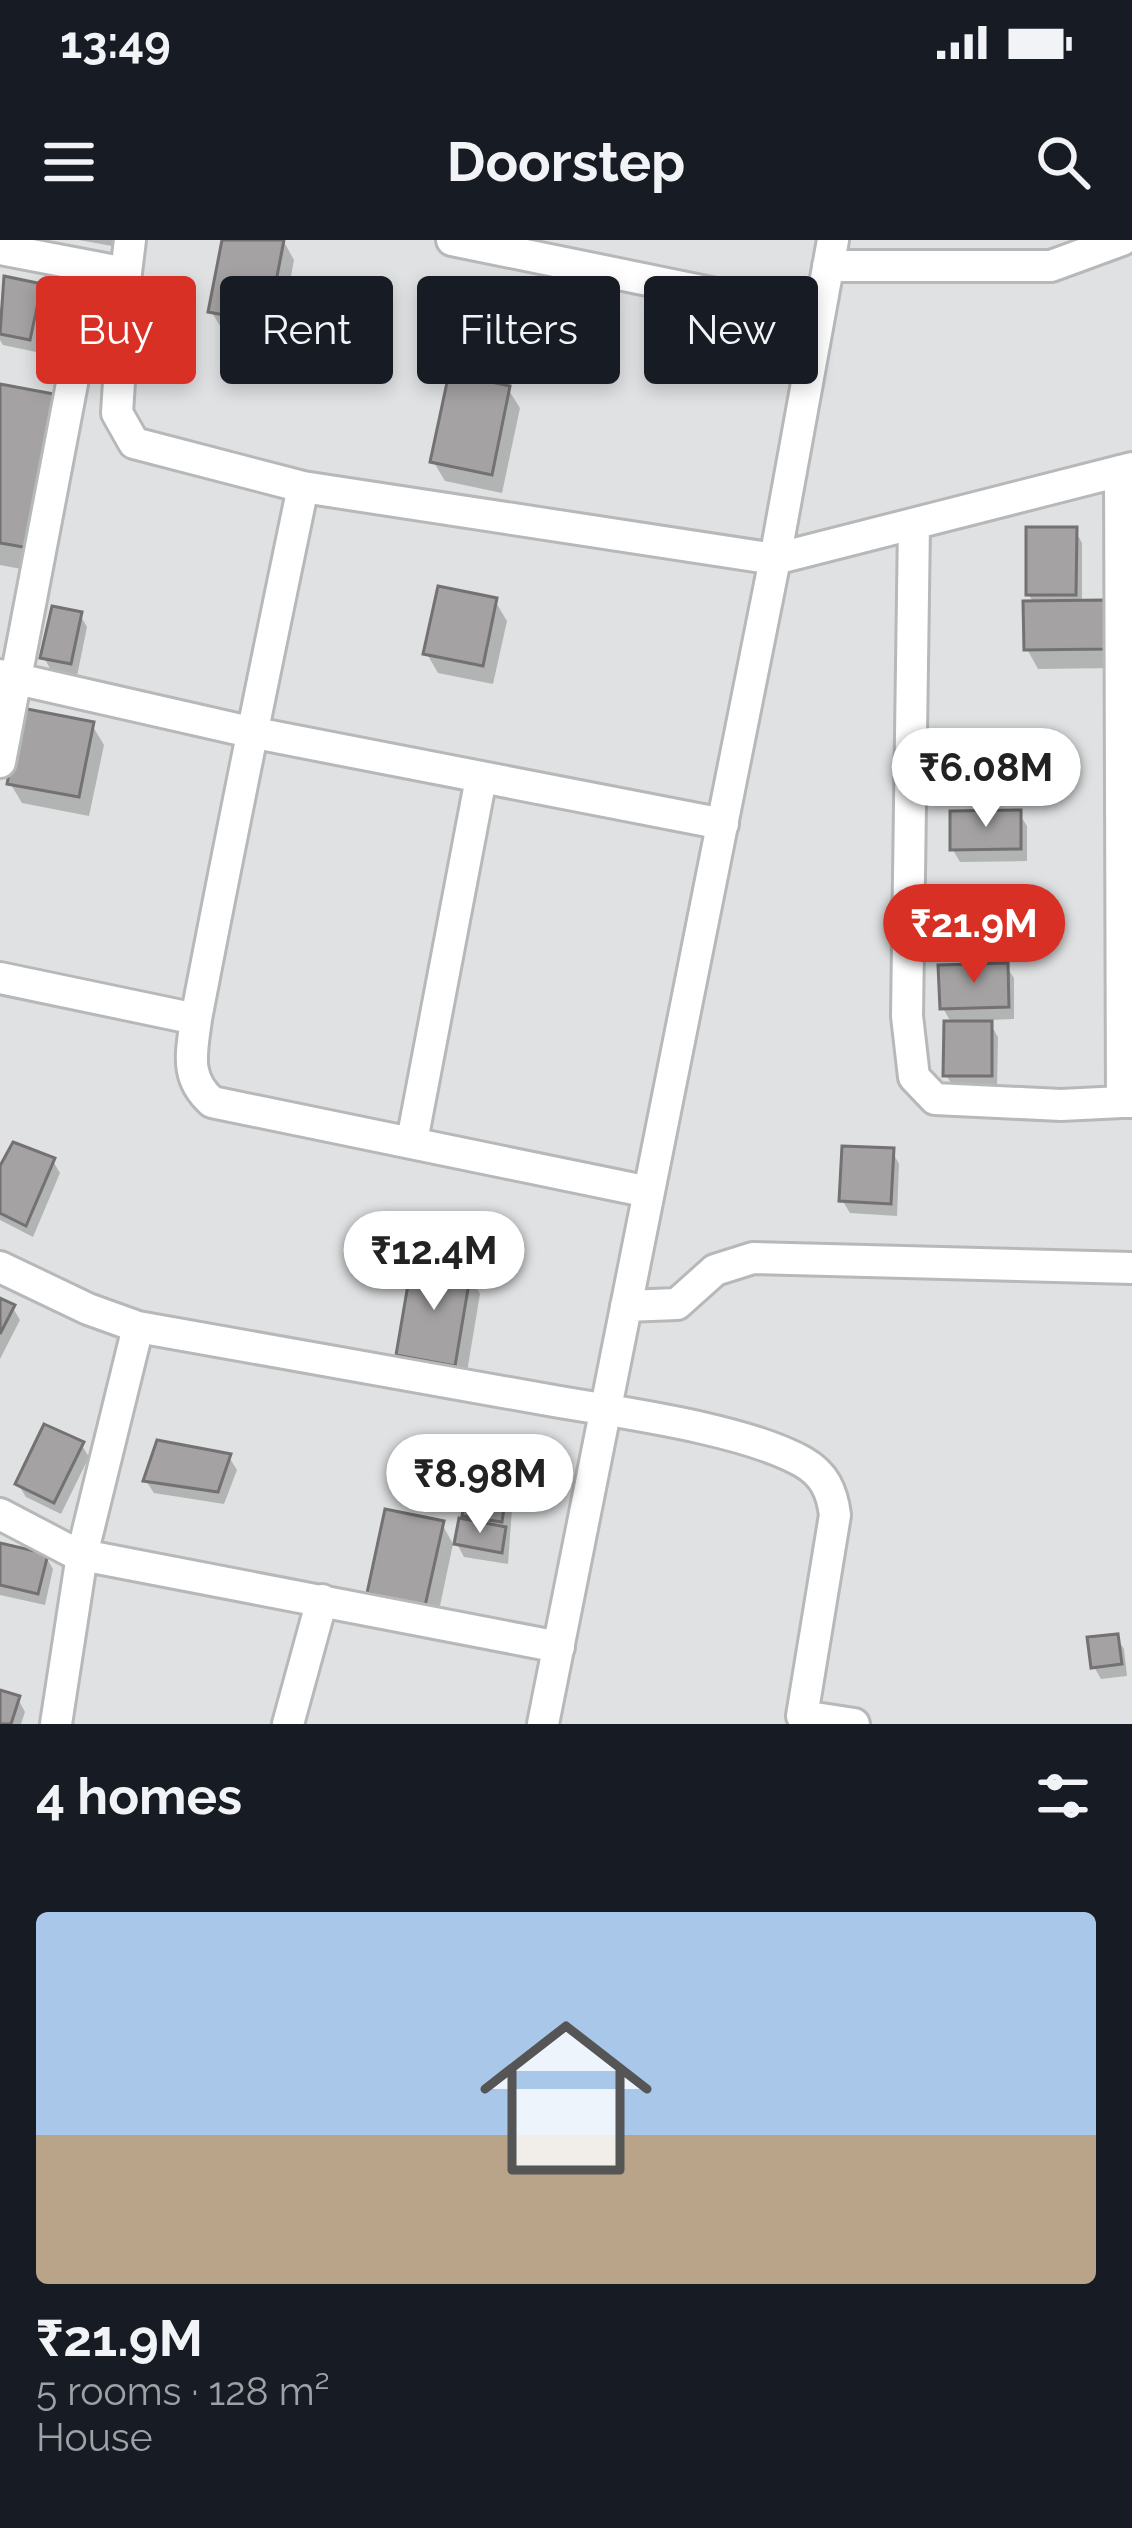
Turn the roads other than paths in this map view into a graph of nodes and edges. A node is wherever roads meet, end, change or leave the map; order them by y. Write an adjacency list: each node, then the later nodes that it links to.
1 (130, 240): 7 (street)
2 (452, 240): 8 (street)
3 (1122, 240): 5 (street)
4 (0, 249): 6 (street)
5 (831, 253): 8 (street)
6 (94, 268): 7 (street); 13 (street)
7 (126, 273): 10 (street)
8 (819, 315): 12 (street)
9 (1126, 470): 11 (street); 20 (street)
10 (303, 487): 12 (street); 14 (street)
11 (914, 524): 12 (street); 20 (street)
12 (775, 560): 17 (street)
13 (8, 676): 14 (street); 15 (street)
14 (250, 732): 16 (street); 19 (street)
15 (0, 762)
16 (481, 778): 17 (street); 21 (street)
17 (723, 824): 22 (street)
18 (0, 978): 19 (street)
19 (196, 1019): 21 (street)
20 (1127, 1102)
21 (412, 1141): 22 (street)
22 (649, 1192): 25 (street)
23 (0, 1267): 26 (street)
24 (1132, 1268): 25 (street)
25 (626, 1306): 27 (street)
26 (138, 1328): 27 (street); 29 (street)
27 (608, 1410): 31 (street); 32 (street)
28 (0, 1514): 29 (street)
29 (82, 1556): 30 (street); 33 (street)
30 (322, 1600): 31 (street); 34 (street)
31 (559, 1647): 35 (street)
32 (802, 1720): 36 (street)
33 (56, 1724)
34 (288, 1724)
35 (543, 1724)
36 (854, 1724)

